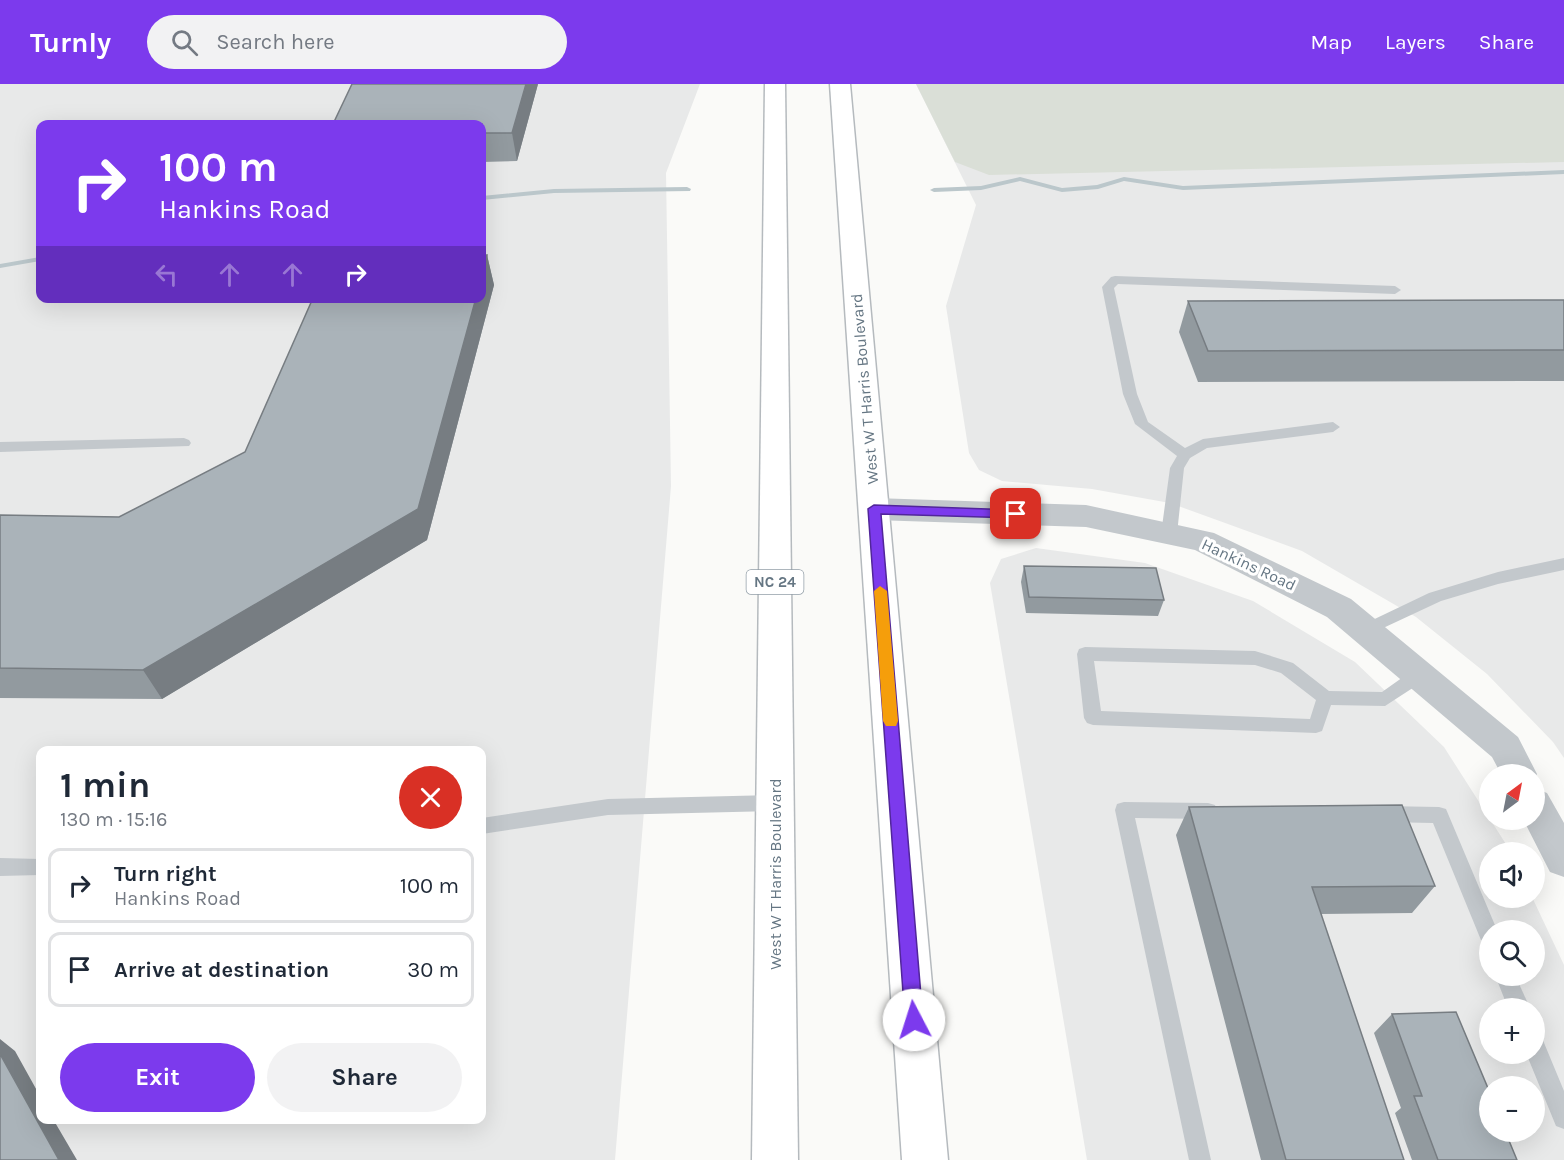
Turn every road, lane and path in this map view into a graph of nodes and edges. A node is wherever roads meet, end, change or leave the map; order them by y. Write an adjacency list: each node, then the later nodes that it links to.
1 (775, 84): 15 (main road, West W T Harris Boulevard / NC 24)
2 (840, 84): 8 (main road, West W T Harris Boulevard)
3 (1395, 290): 7 (lane)
4 (1333, 426): 7 (lane)
5 (184, 443): 6 (lane)
6 (0, 447)
7 (1185, 455): 9 (lane)
8 (874, 509): 9 (street, Hankins Road); 28 (main road, West W T Harris Boulevard)
9 (1169, 534): 11 (street, Hankins Road)
10 (1564, 564): 11 (lane)
11 (1366, 630): 12 (street, Hankins Road)
12 (1419, 675): 13 (lane); 14 (street, Hankins Road)
13 (1325, 698): 13 (lane)
14 (1514, 764)
15 (775, 803): 18 (lane); 27 (main road, West W T Harris Boulevard / NC 24)
16 (1228, 812): 29 (lane)
17 (1369, 814): 23 (lane)
18 (486, 825)
19 (1545, 825): 20 (street)
20 (1564, 860)
21 (0, 867): 22 (lane)
22 (36, 867)
23 (1482, 920)
24 (1544, 1064): 25 (lane)
25 (1558, 1089): 26 (lane)
26 (1564, 1118)
27 (775, 1160)
28 (925, 1160)
29 (1200, 1160)

